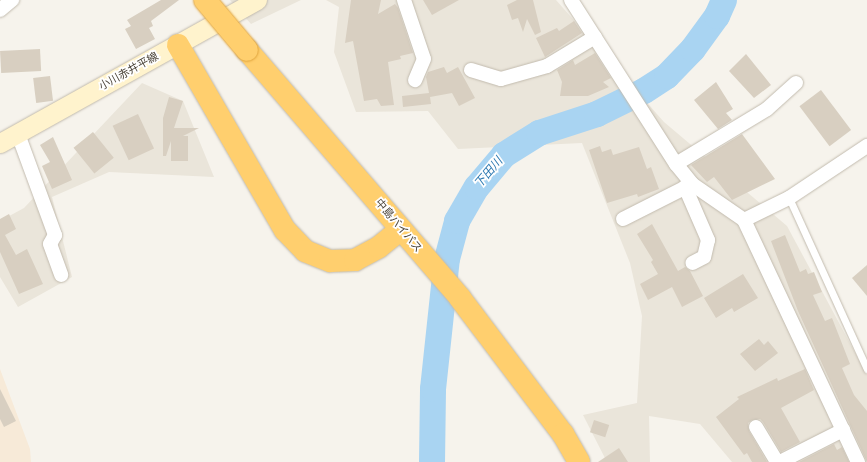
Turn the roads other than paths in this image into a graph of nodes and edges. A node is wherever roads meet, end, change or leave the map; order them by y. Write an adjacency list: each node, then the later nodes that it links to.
1 (12, 0): 6 (street)
2 (205, 0): 20 (highway, 中島バイパス, bridge)
3 (257, 0): 8 (main road, 小川赤井平線)
4 (404, 0): 10 (street)
5 (574, 1): 7 (street)
6 (0, 10)
7 (595, 37): 9 (street); 15 (street)
8 (178, 45): 12 (main road, 小川赤井平線); 20 (highway)
9 (471, 70)
10 (415, 80)
11 (796, 84): 15 (street)
12 (18, 134): 13 (main road, 小川赤井平線); 22 (street)
13 (0, 143)
14 (867, 146): 17 (street)
15 (676, 164): 16 (street)
16 (688, 186): 18 (street); 19 (street); 21 (street)
17 (789, 198): 19 (street); 23 (lane)
18 (623, 219)
19 (744, 220): 25 (street)
20 (401, 229): 26 (highway, 中島バイパス)
21 (692, 263)
22 (61, 275)
23 (867, 369)
24 (756, 427): 27 (street)
25 (843, 430): 27 (street); 28 (street)
26 (578, 462)
27 (779, 462)
28 (858, 462)

